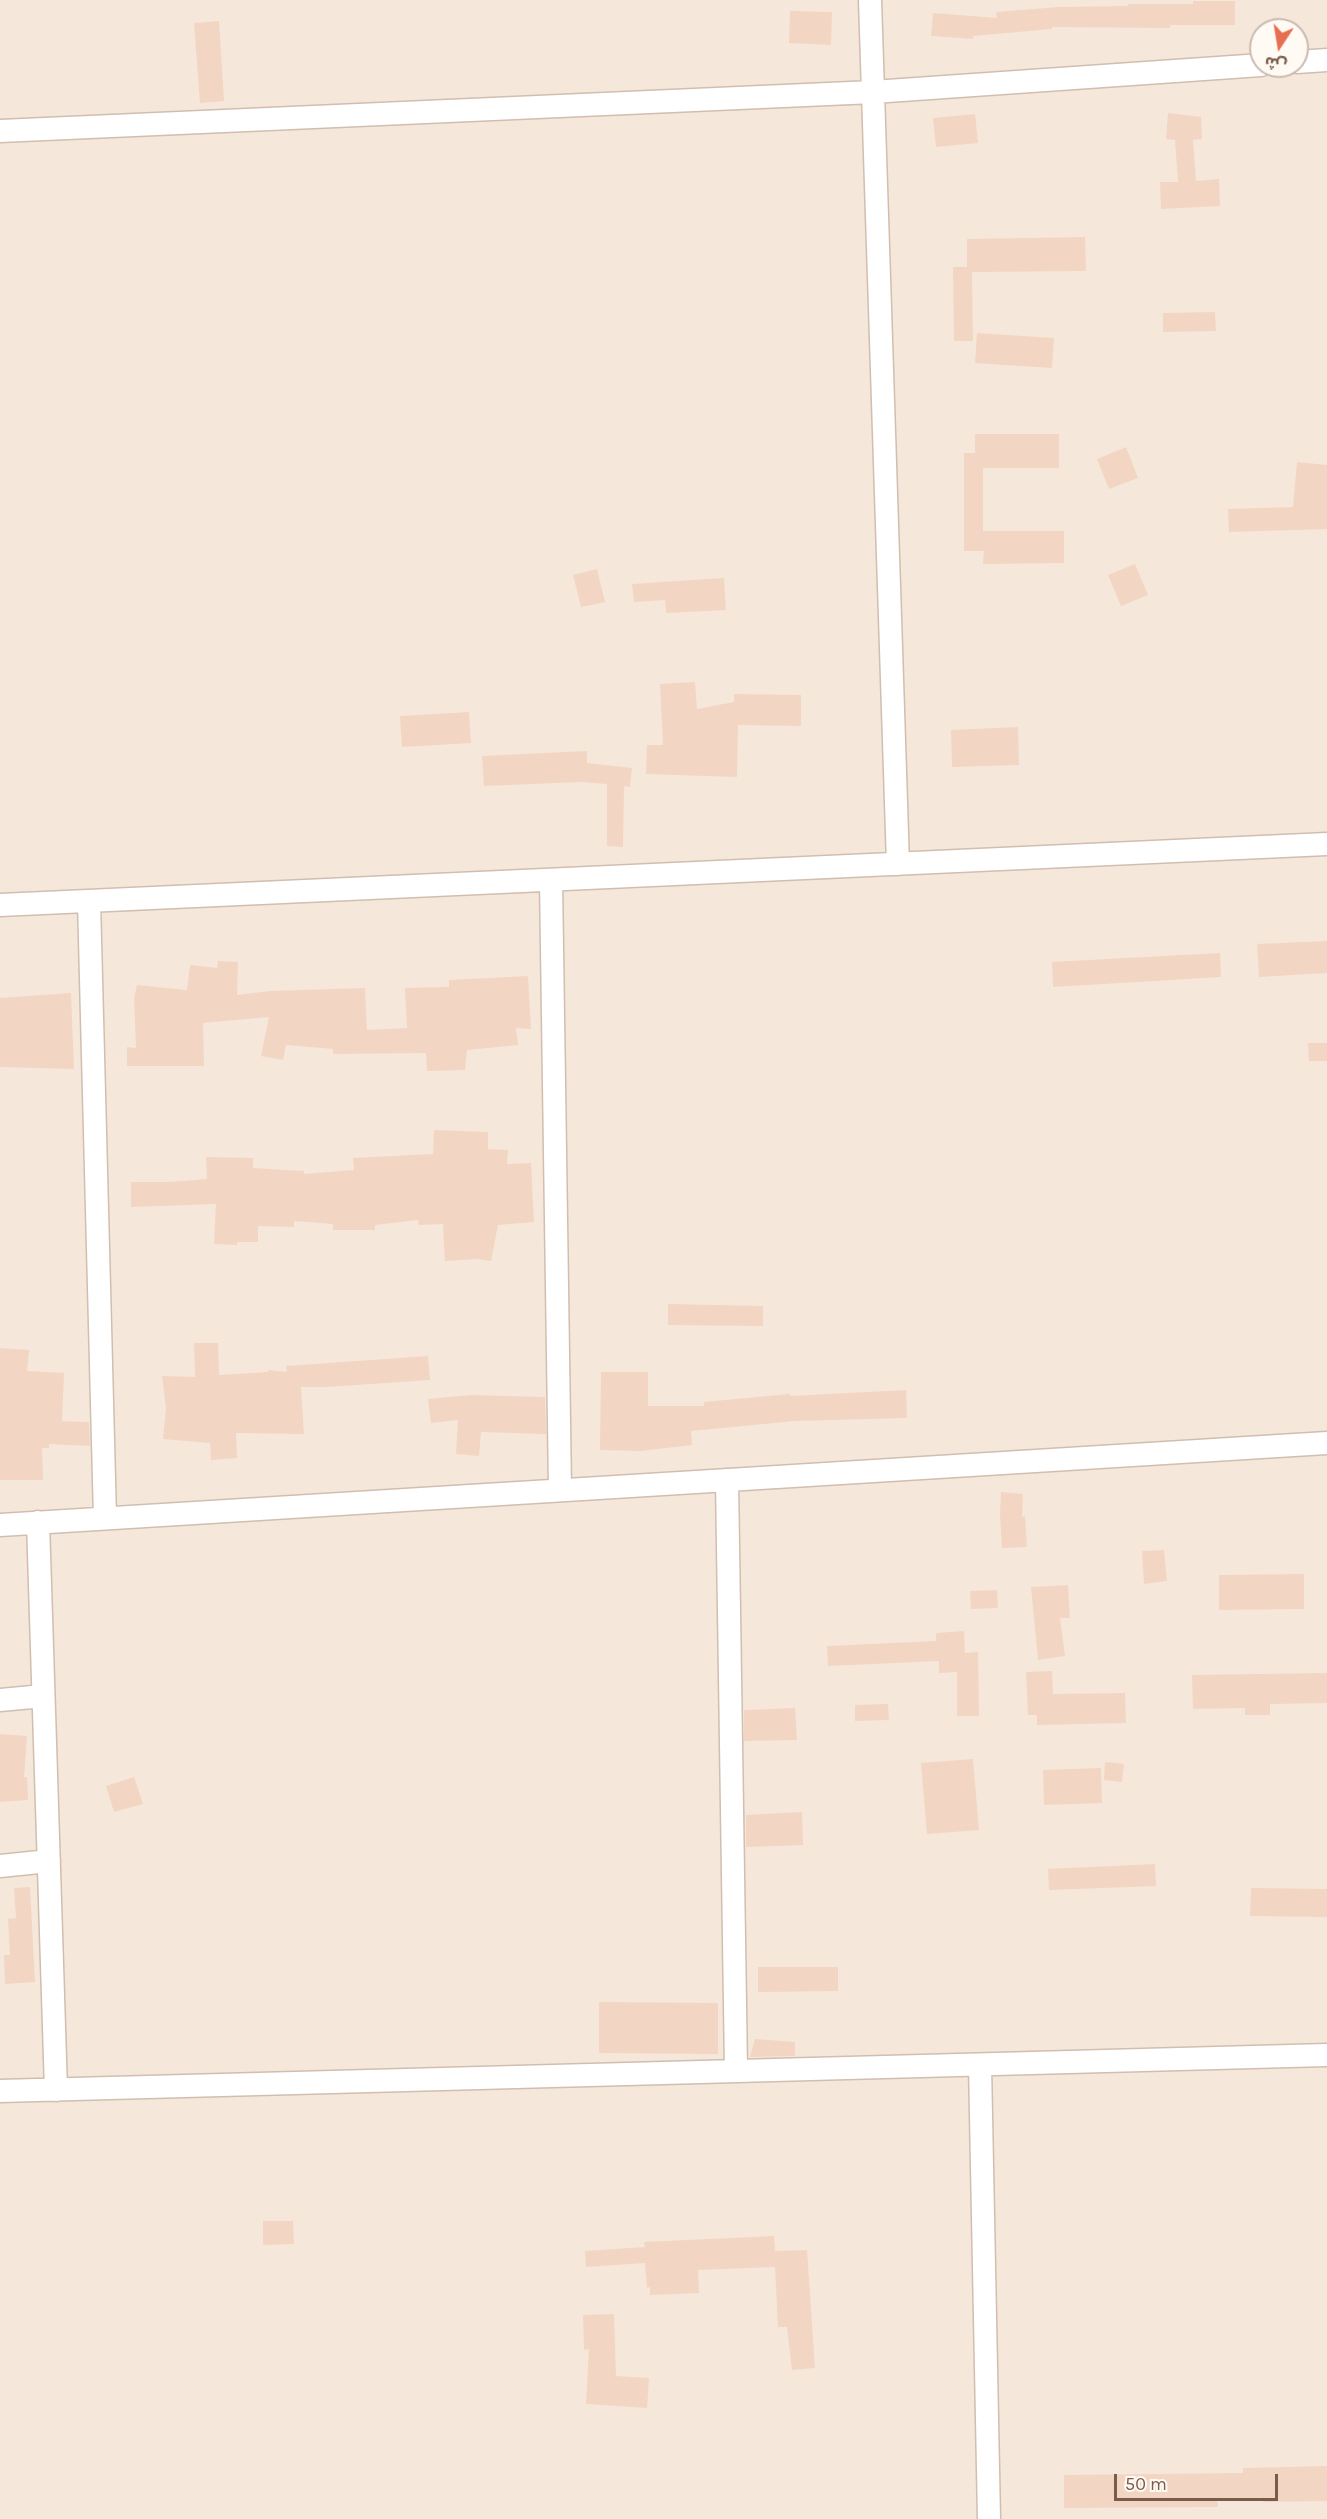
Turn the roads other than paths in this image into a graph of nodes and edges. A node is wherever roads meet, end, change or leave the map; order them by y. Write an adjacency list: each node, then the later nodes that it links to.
1 (870, 0): 5 (street)
2 (1327, 60): 3 (street)
3 (1309, 61)
4 (1249, 66): 5 (street)
5 (873, 92): 6 (street); 8 (street)
6 (0, 131)
7 (1327, 844): 8 (street)
8 (898, 864): 9 (street)
9 (551, 880): 10 (street); 14 (street)
10 (89, 901): 11 (street); 15 (street)
11 (0, 905)
12 (1327, 1443): 13 (street)
13 (728, 1480): 14 (street); 24 (street)
14 (560, 1490): 15 (street)
15 (105, 1518): 16 (street)
16 (38, 1522): 17 (street); 18 (street)
17 (0, 1525)
18 (43, 1696): 19 (street); 20 (street)
19 (0, 1700)
20 (49, 1861): 21 (street); 25 (street)
21 (0, 1866)
22 (1327, 2055): 23 (street)
23 (980, 2065): 24 (street); 27 (street)
24 (736, 2072): 25 (street)
25 (56, 2090): 26 (street)
26 (0, 2091)
27 (989, 2519)

